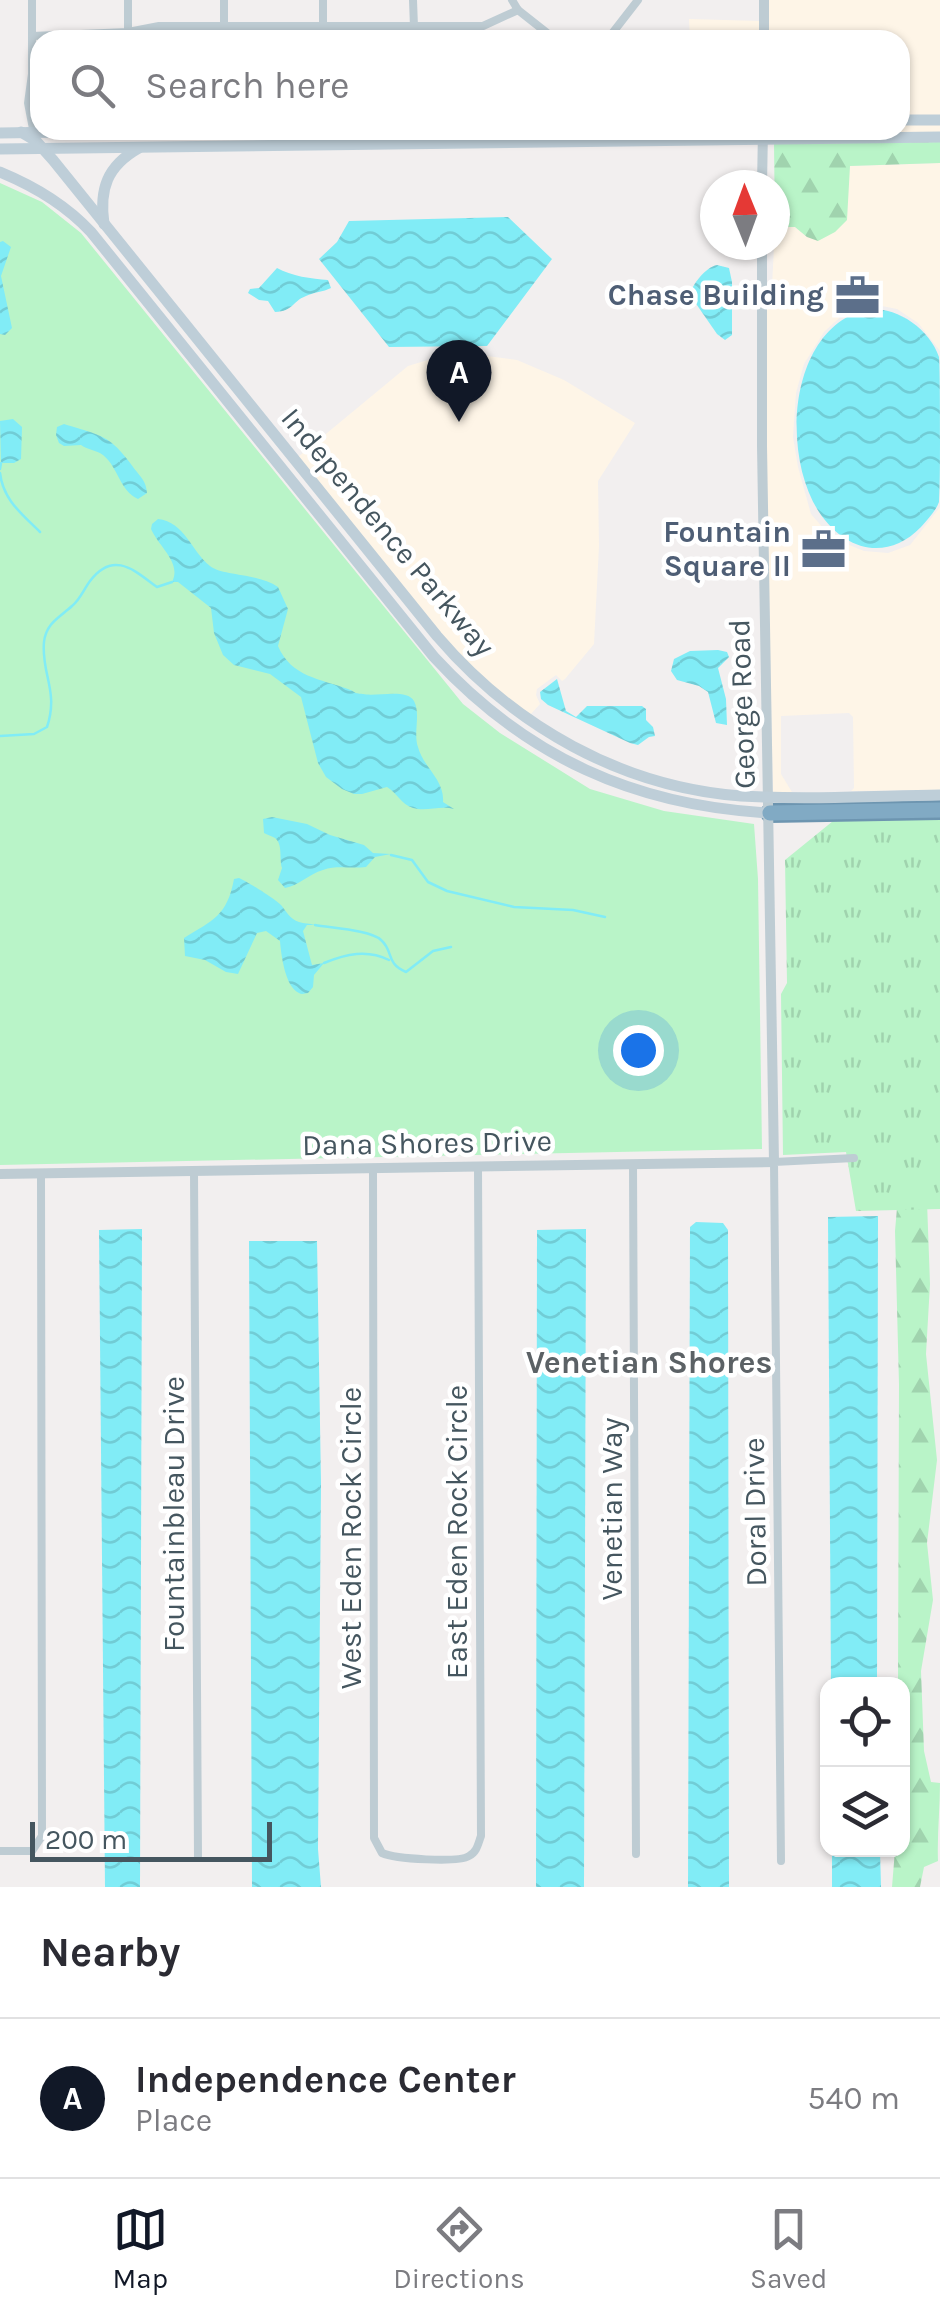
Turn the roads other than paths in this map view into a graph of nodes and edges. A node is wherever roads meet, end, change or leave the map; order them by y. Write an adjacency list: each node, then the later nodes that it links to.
1 (32, 0): 13 (street)
2 (128, 0): 14 (street)
3 (224, 0): 10 (street)
4 (322, 0): 11 (street)
5 (413, 0): 12 (street)
6 (512, 0): 9 (street)
7 (638, 0): 17 (street)
8 (764, 0): 18 (street)
9 (518, 10): 12 (street); 16 (street)
10 (224, 25): 11 (street); 15 (street)
11 (323, 27): 12 (street)
12 (414, 27)
13 (32, 30)
14 (128, 30)
15 (139, 30)
16 (543, 30)
17 (615, 30)
18 (764, 30)
19 (910, 120): 20 (main road)
20 (940, 120)
21 (0, 132): 22 (main road)
22 (30, 135)
23 (910, 136): 24 (main road)
24 (940, 137)
25 (30, 139): 35 (main road)
26 (40, 140): 38 (main road, Independence Parkway)
27 (75, 140): 34 (main road)
28 (186, 140): 33 (main road)
29 (303, 140): 32 (main road)
30 (368, 140): 32 (main road)
31 (762, 140): 36 (street)
32 (303, 144): 33 (main road)
33 (186, 146): 34 (main road)
34 (142, 147): 38 (main road)
35 (6, 149)
36 (762, 170)
37 (0, 172): 41 (main road, Independence Parkway)
38 (104, 224): 41 (main road, Independence Parkway)
39 (762, 260): 41 (street, George Road)
40 (940, 795): 41 (main road, Independence Parkway)
41 (770, 805): 42 (highway); 44 (street, George Road)
42 (940, 810)
43 (854, 1158): 44 (street, Dana Shores Drive)
44 (774, 1162): 45 (street, Dana Shores Drive); 55 (street, Doral Drive)
45 (632, 1165): 46 (street, Dana Shores Drive); 52 (street, Venetian Way)
46 (478, 1167): 47 (street, Dana Shores Drive); 54 (street, East Eden Rock Circle)
47 (372, 1168): 48 (street, Dana Shores Drive); 54 (street, West Eden Rock Circle)
48 (194, 1172): 50 (street, Dana Shores Drive); 53 (street, Fountainbleau Drive)
49 (0, 1174): 50 (street, Dana Shores Drive)
50 (41, 1174): 51 (street)
51 (0, 1850)
52 (636, 1854)
53 (198, 1857)
54 (434, 1859)
55 (781, 1861)

